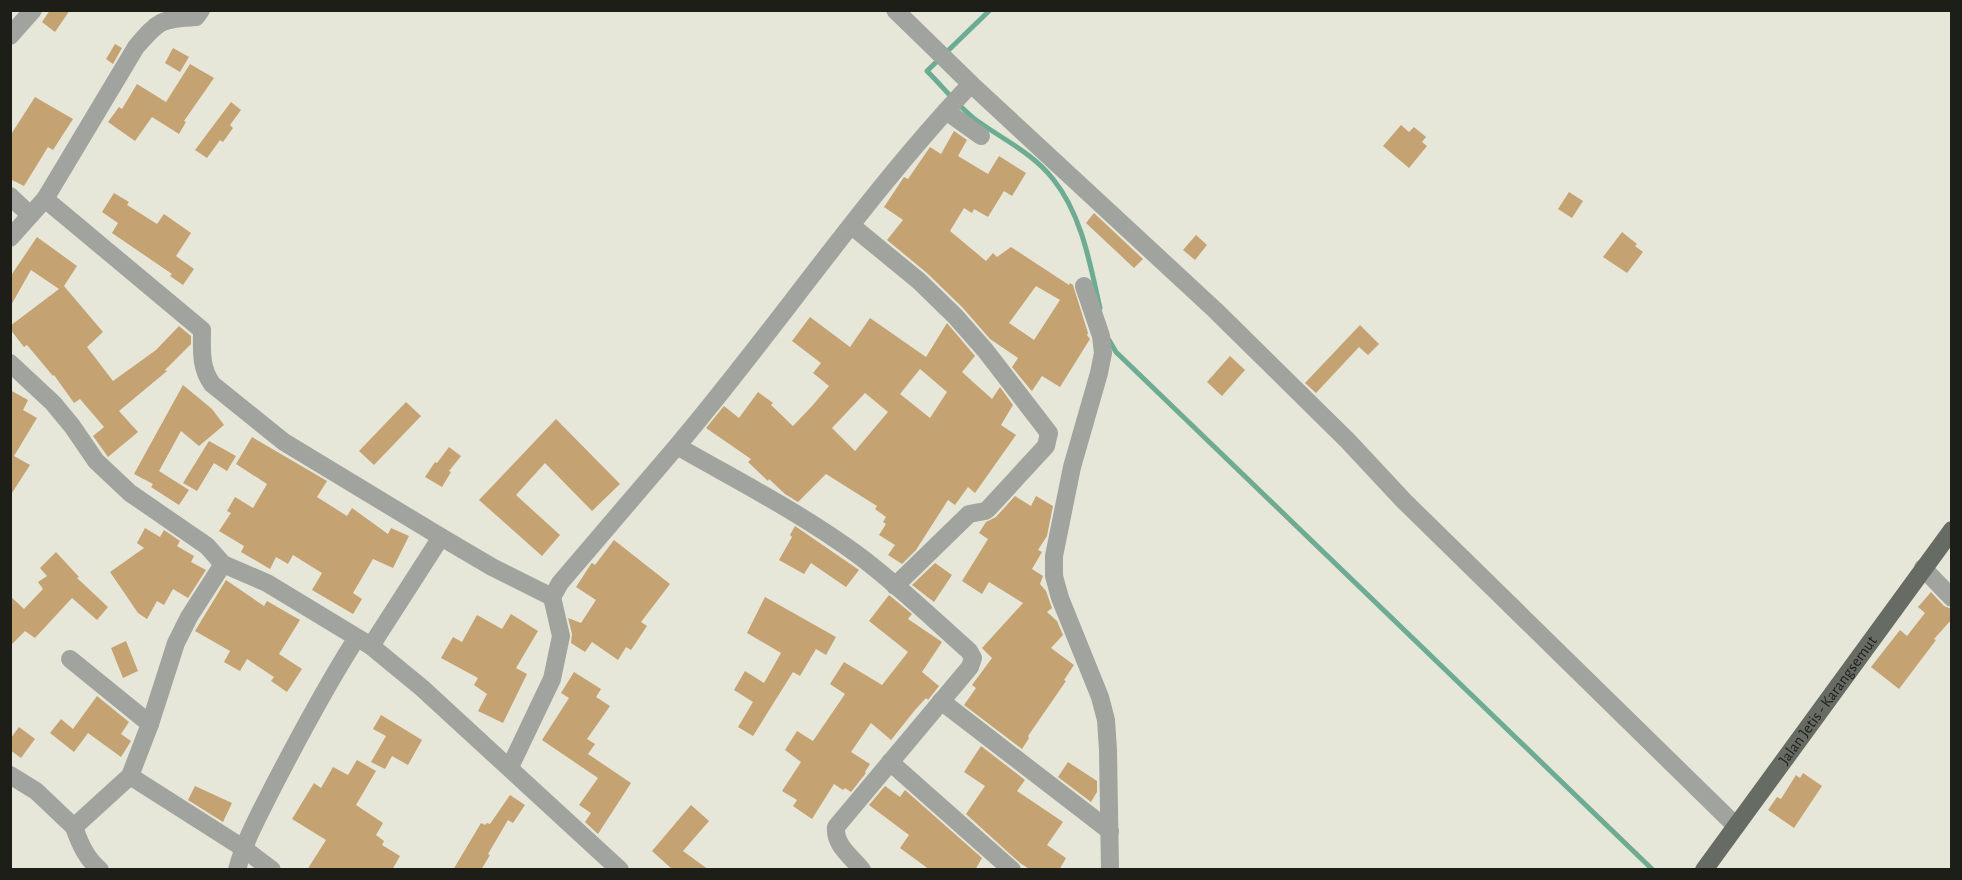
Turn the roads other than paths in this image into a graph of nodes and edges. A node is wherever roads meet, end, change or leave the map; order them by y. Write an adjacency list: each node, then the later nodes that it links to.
1 (33, 10): 4 (street)
2 (895, 10): 5 (street)
3 (195, 12): 8 (street)
4 (10, 36)
5 (957, 99): 6 (street); 10 (street); 30 (street)
6 (981, 136)
7 (10, 196): 9 (street)
8 (45, 199): 9 (street); 16 (street)
9 (30, 215): 11 (street)
10 (854, 223): 14 (street); 19 (street)
11 (10, 238)
12 (1084, 286): 32 (street)
13 (10, 363): 17 (street)
14 (677, 446): 19 (street); 20 (street)
15 (1952, 530): 18 (main road, Jalan Jetis - Karangsemut)
16 (441, 537): 20 (street); 22 (street)
17 (223, 564): 22 (street); 25 (street)
18 (1923, 568): 21 (street); 30 (main road, Jalan Jetis - Karangsemut)
19 (895, 586): 24 (street)
20 (552, 597): 27 (street)
21 (1952, 598)
22 (364, 642): 27 (street); 33 (street)
23 (70, 659): 25 (street)
24 (941, 701): 26 (street); 32 (street)
25 (150, 724): 29 (street)
26 (890, 762): 38 (street); 39 (street)
27 (510, 767): 37 (street)
28 (10, 775): 31 (street)
29 (130, 776): 31 (street); 33 (street)
30 (1736, 826): 41 (main road, Jalan Jetis - Karangsemut)
31 (74, 827): 34 (street)
32 (1110, 831): 40 (street)
33 (243, 848): 35 (street); 36 (street)
34 (100, 870)
35 (237, 870)
36 (273, 870)
37 (620, 870)
38 (862, 870)
39 (1012, 870)
40 (1110, 870)
41 (1704, 870)

